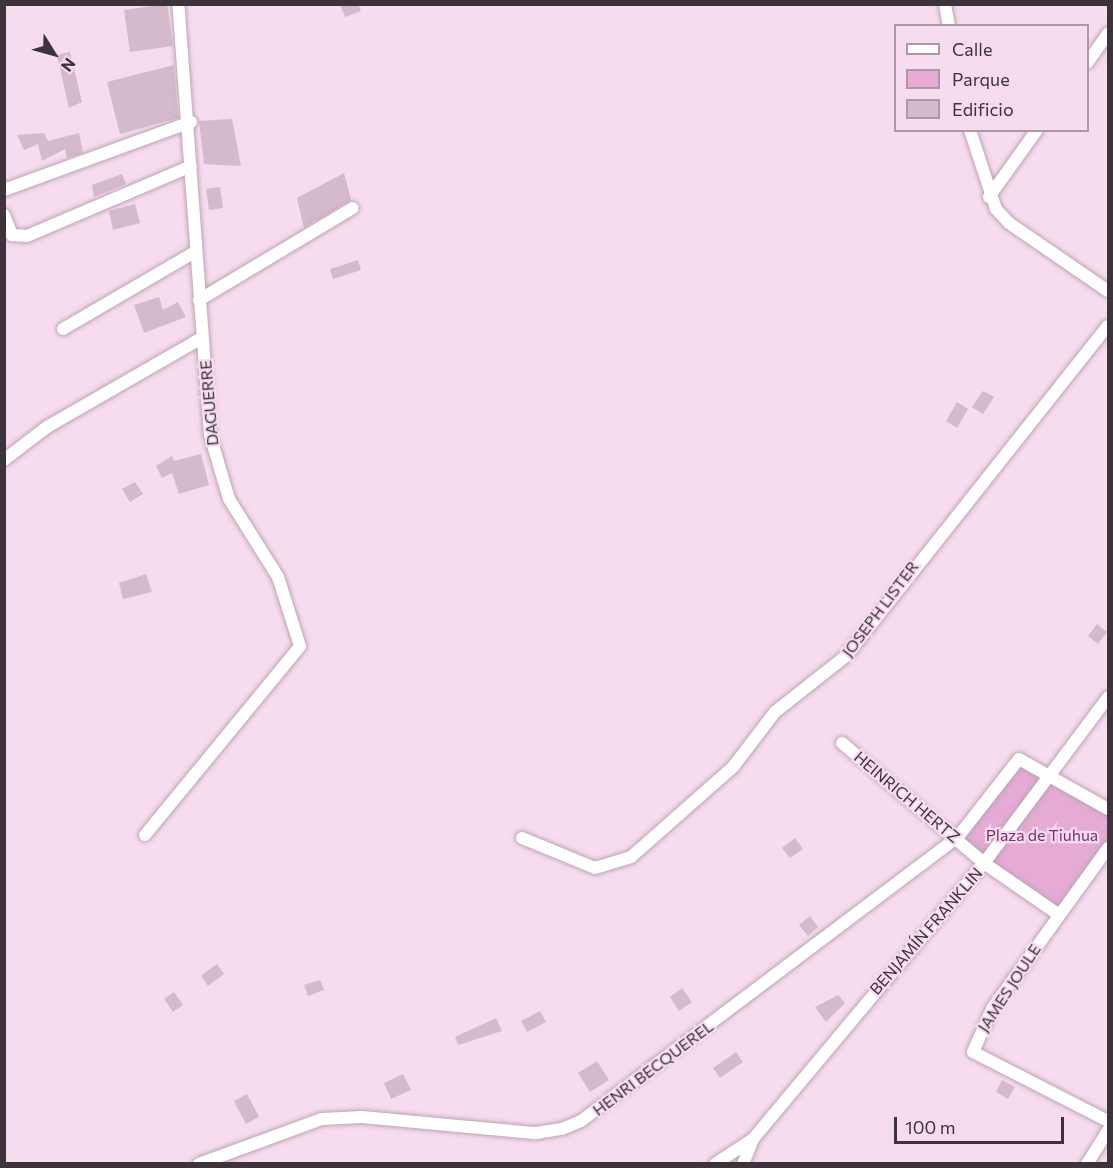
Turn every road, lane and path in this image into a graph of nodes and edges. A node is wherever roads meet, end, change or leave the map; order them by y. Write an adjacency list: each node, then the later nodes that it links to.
1 (178, 4): 6 (street, DAGUERRE)
2 (945, 4): 3 (street)
3 (949, 24)
4 (1108, 33): 5 (street)
5 (1089, 61)
6 (191, 122): 9 (street, DAGUERRE); 10 (street)
7 (971, 132): 11 (street)
8 (1035, 132): 11 (street)
9 (191, 166): 13 (street); 14 (street, DAGUERRE)
10 (4, 190)
11 (990, 197): 15 (street)
12 (353, 208): 16 (street)
13 (4, 215)
14 (195, 252): 16 (street, DAGUERRE); 18 (street)
15 (1108, 291)
16 (199, 300): 19 (street, DAGUERRE)
17 (1108, 326): 26 (street, JOSEPH LISTER)
18 (63, 329)
19 (202, 338): 20 (street); 25 (street, DAGUERRE)
20 (4, 460)
21 (1108, 697): 23 (street, BENJAMÍN FRANKLIN)
22 (842, 743): 27 (street, HEINRICH HERTZ)
23 (1048, 774): 24 (street); 27 (street, HENRI BECQUEREL); 29 (street, BENJAMÍN FRANKLIN)
24 (1108, 810)
25 (145, 835)
26 (522, 838)
27 (957, 838): 29 (street, HEINRICH HERTZ); 34 (street, HENRI BECQUEREL)
28 (1108, 849): 30 (street, JAMES JOULE)
29 (984, 863): 30 (street, HEINRICH HERTZ); 33 (street, BENJAMÍN FRANKLIN)
30 (1059, 915): 31 (street, JAMES JOULE)
31 (1108, 1121)
32 (1108, 1130): 37 (street)
33 (753, 1139): 35 (street); 36 (street, BENJAMÍN FRANKLIN)
34 (199, 1164)
35 (714, 1164)
36 (743, 1164)
37 (1087, 1164)

